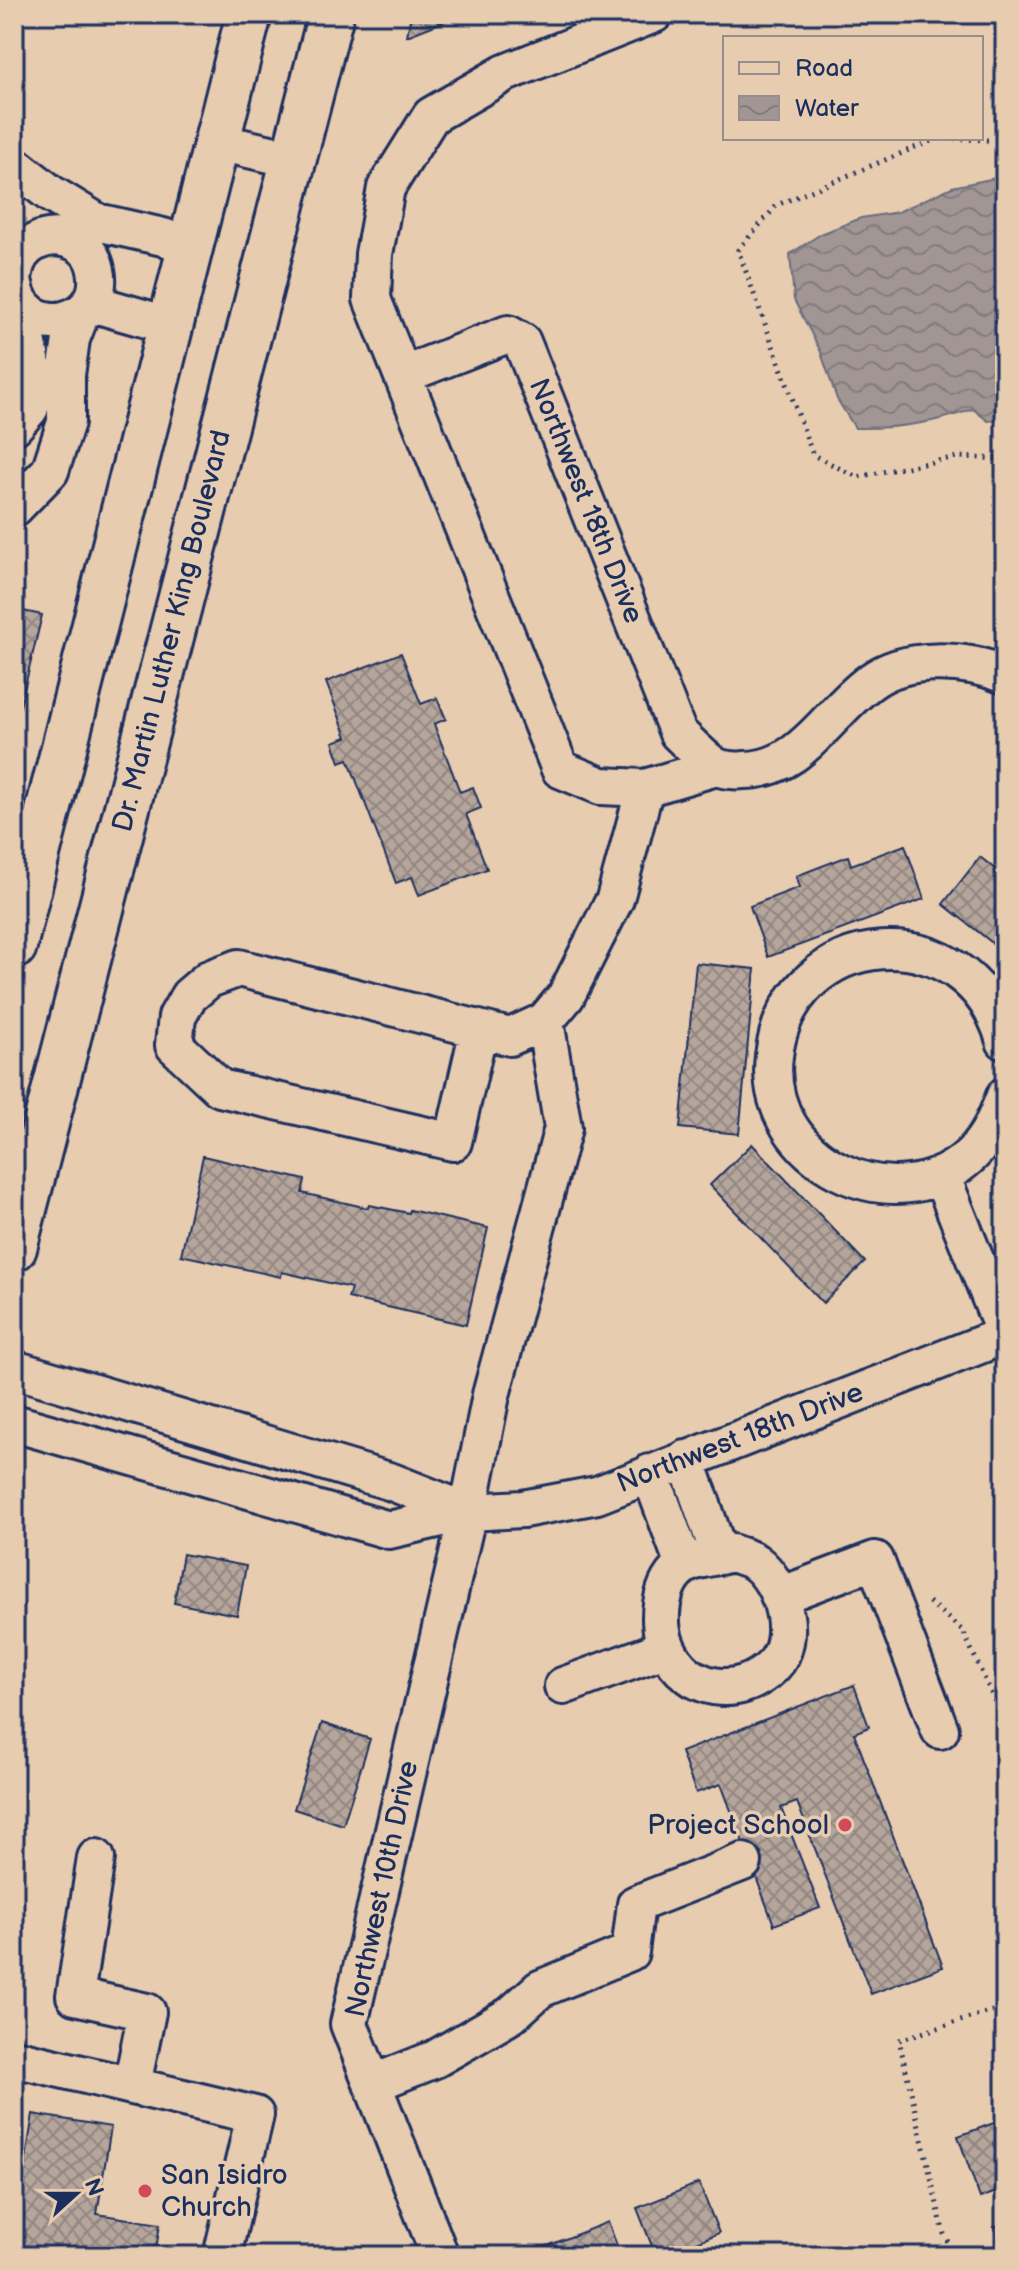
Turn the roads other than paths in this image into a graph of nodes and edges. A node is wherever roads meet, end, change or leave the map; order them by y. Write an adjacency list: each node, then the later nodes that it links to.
1 (249, 14): 4 (main road)
2 (331, 14): 5 (main road, Dr. Martin Luther King Boulevard)
3 (654, 14): 12 (street)
4 (217, 142): 5 (street); 8 (main road)
5 (293, 159): 24 (main road, Dr. Martin Luther King Boulevard)
6 (14, 165): 7 (street)
7 (82, 230): 8 (street); 9 (street); 10 (street)
8 (190, 248): 11 (main road)
9 (16, 275): 10 (street); 13 (street)
10 (86, 308): 11 (street); 14 (street)
11 (171, 326): 18 (main road)
12 (403, 375): 16 (street, Northwest 18th Drive); 17 (street)
13 (14, 426)
14 (14, 508)
15 (1005, 675): 16 (street)
16 (716, 767): 17 (street)
17 (645, 788): 19 (street)
18 (14, 946)
19 (545, 1021): 20 (street); 30 (street, Northwest 10th Drive)
20 (479, 1029): 20 (street)
21 (1005, 1041): 23 (street)
22 (1005, 1096): 23 (street)
23 (941, 1175): 25 (street)
24 (14, 1248)
25 (1005, 1334): 28 (street, Northwest 18th Drive)
26 (14, 1369): 30 (street, Northwest 18th Drive)
27 (14, 1423): 30 (street, Northwest 18th Drive)
28 (686, 1459): 29 (street, Northwest 18th Drive); 31 (street)
29 (650, 1473): 30 (street, Northwest 18th Drive); 32 (street)
30 (468, 1512): 40 (street, Northwest 10th Drive)
31 (720, 1556): 32 (street); 33 (street)
32 (684, 1565): 34 (street)
33 (780, 1596): 34 (street); 36 (street)
34 (667, 1648): 35 (street)
35 (563, 1686)
36 (940, 1730)
37 (96, 1858): 41 (street)
38 (743, 1862): 40 (street)
39 (14, 2058): 41 (street)
40 (372, 2084): 43 (street, Northwest 10th Drive)
41 (132, 2085): 42 (street)
42 (222, 2256)
43 (440, 2256)

